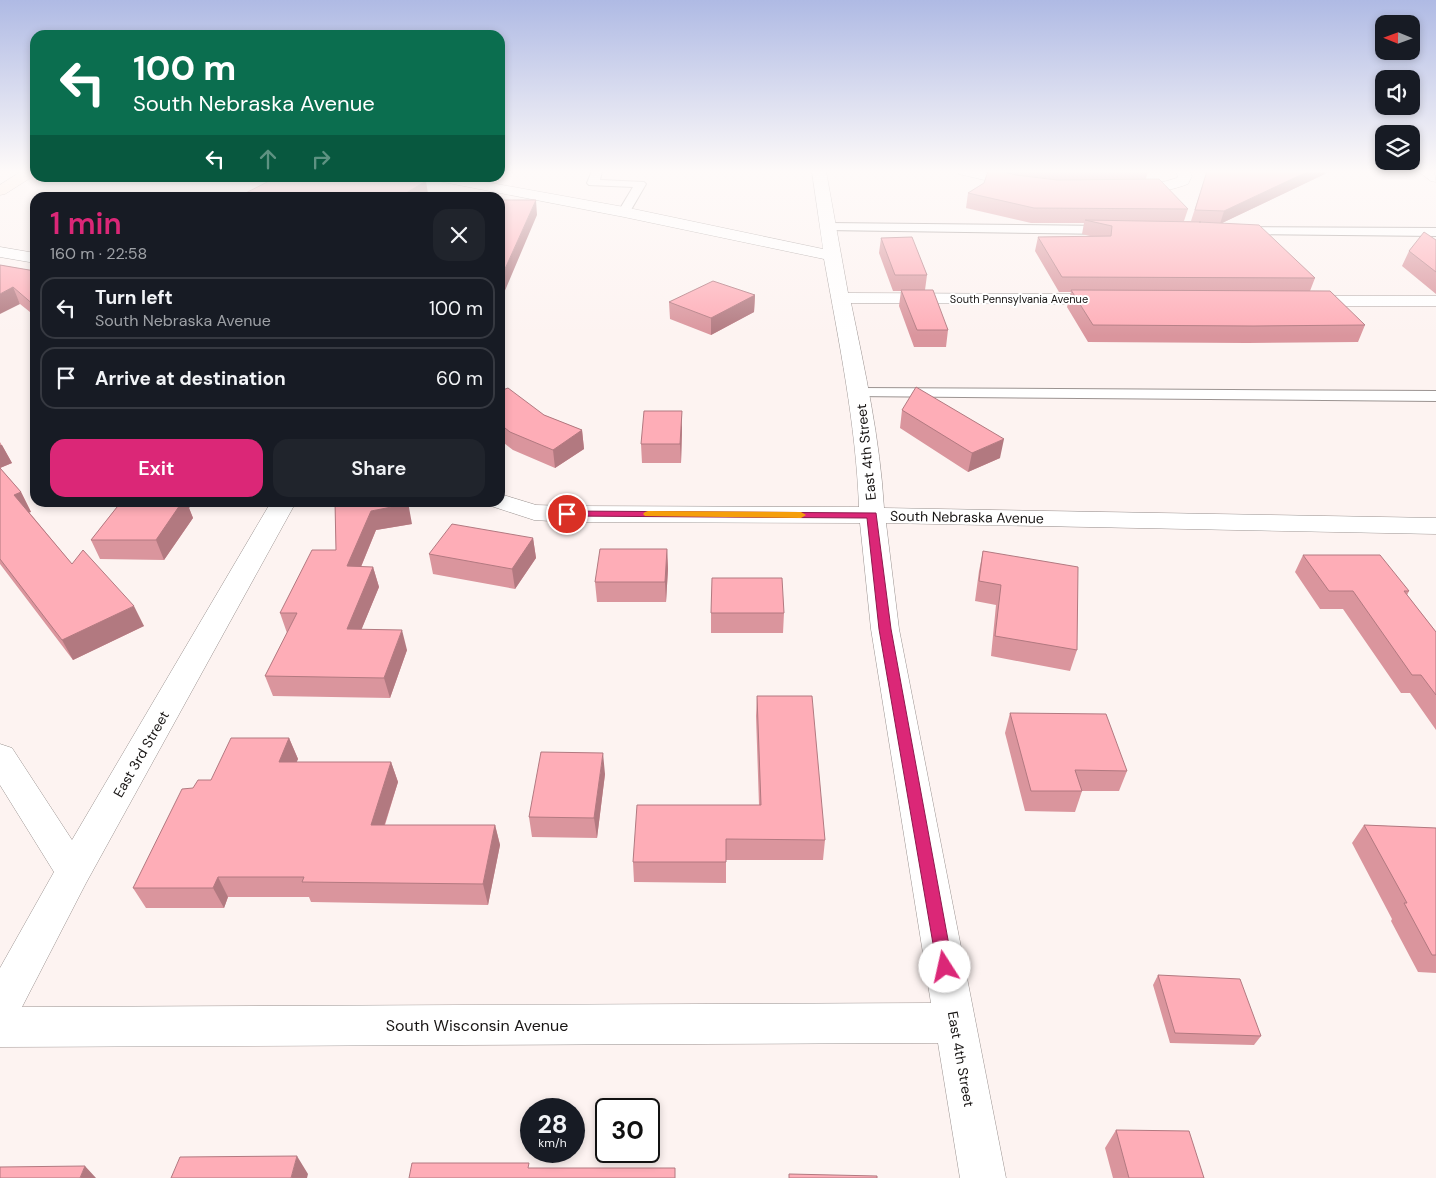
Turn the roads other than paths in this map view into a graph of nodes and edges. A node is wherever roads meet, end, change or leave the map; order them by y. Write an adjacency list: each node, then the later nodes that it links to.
1 (720, 226): 6 (street)
2 (828, 226): 6 (street, East 4th Street)
3 (1127, 230): 6 (lane)
4 (1227, 231): 5 (lane)
5 (1436, 232)
6 (830, 242): 9 (street, East 4th Street)
7 (0, 252): 8 (street)
8 (30, 257)
9 (842, 298): 10 (street, South Pennsylvania Avenue); 13 (street, East 4th Street)
10 (1119, 299)
11 (1288, 300): 12 (street)
12 (1436, 301)
13 (860, 392): 14 (lane); 17 (street, East 4th Street)
14 (1436, 396)
15 (505, 503): 17 (street, South Nebraska Avenue)
16 (281, 507): 20 (street, East 3rd Street)
17 (872, 515): 18 (street, South Nebraska Avenue); 22 (street, East 4th Street)
18 (1433, 530)
19 (0, 757): 20 (street)
20 (74, 872): 21 (street, East 3rd Street)
21 (0, 1007)
22 (955, 1023): 23 (street, South Wisconsin Avenue); 24 (street, East 4th Street)
23 (0, 1027)
24 (983, 1178)

